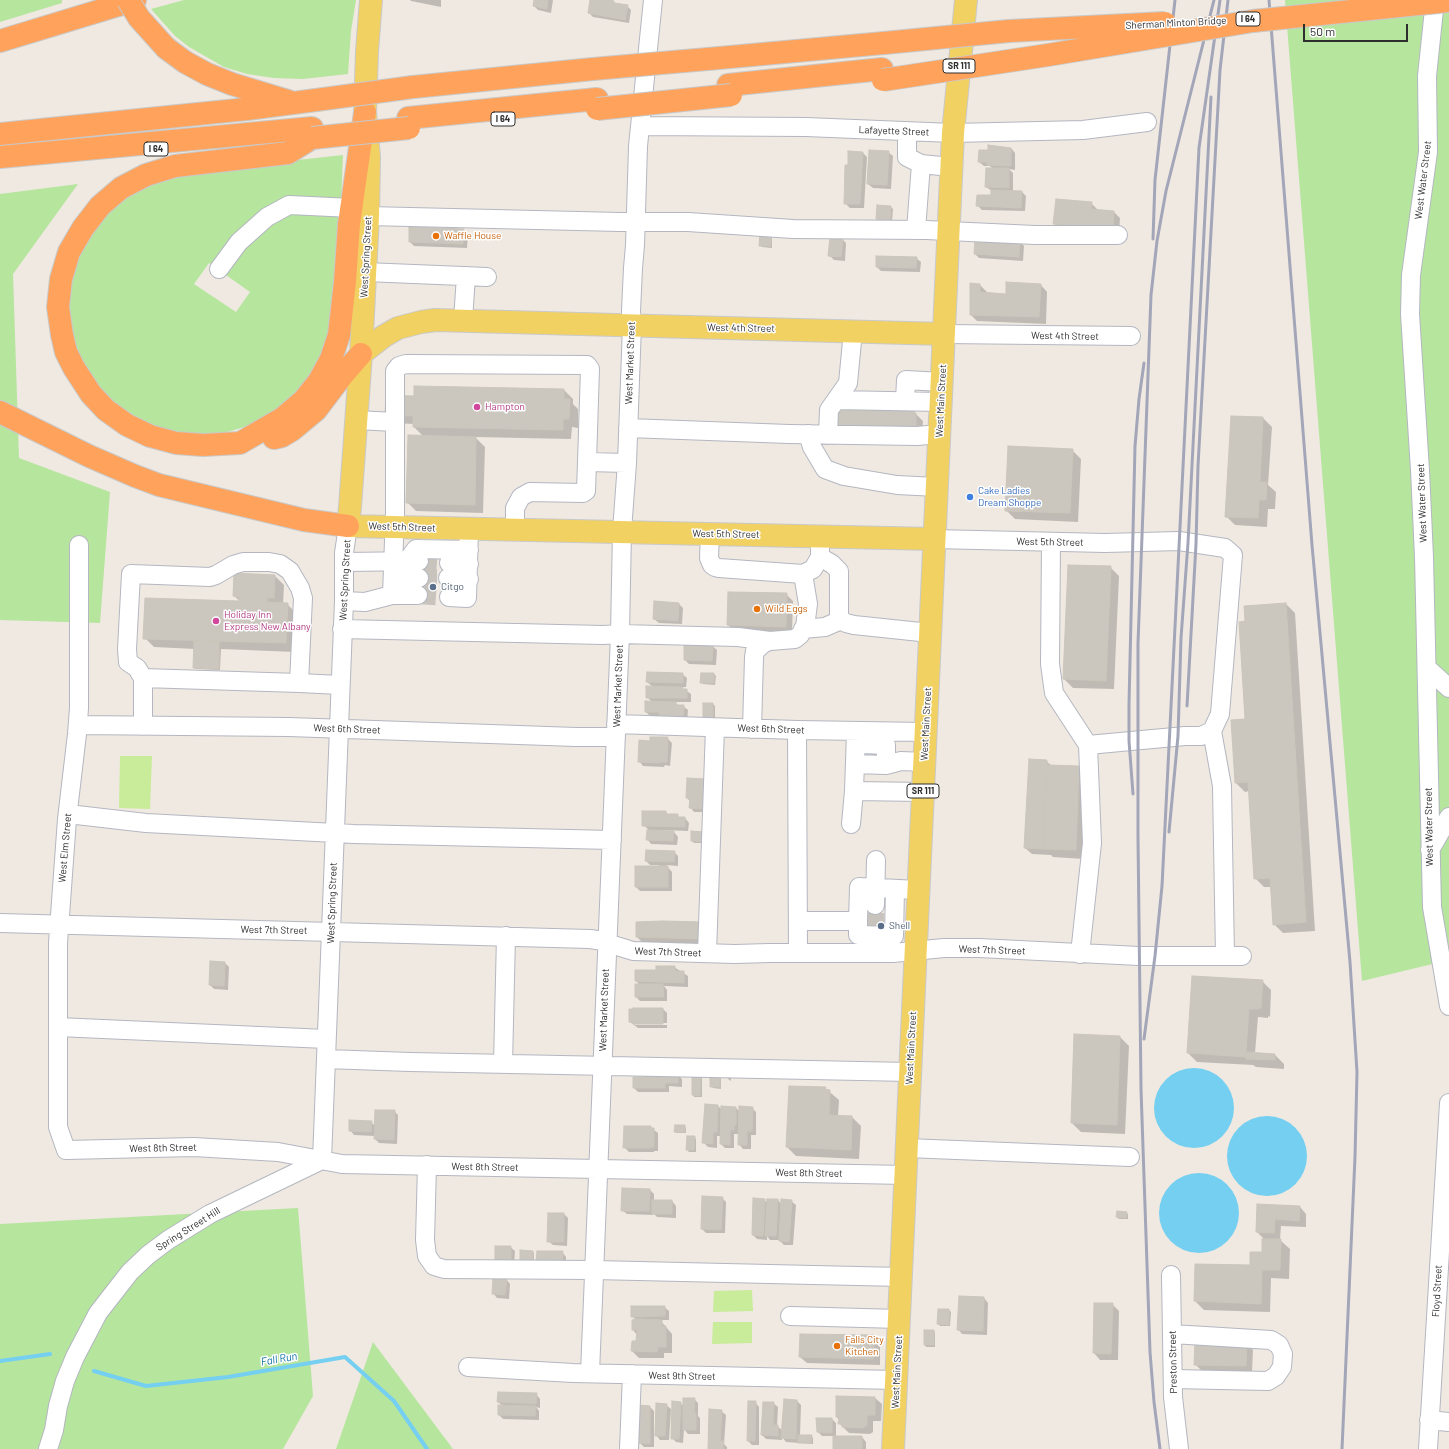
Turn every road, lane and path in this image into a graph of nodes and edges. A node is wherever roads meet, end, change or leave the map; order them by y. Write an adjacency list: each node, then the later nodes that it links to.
1 (128, 0): 11 (highway, bridge)
2 (135, 0): 9 (highway)
3 (371, 0): 12 (main road)
4 (653, 0): 14 (street, West Market Street)
5 (966, 0): 17 (main road, West Main Street / SR 111)
6 (1413, 0): 10 (highway, bridge)
7 (1436, 0): 74 (street, West Water Street)
8 (1449, 1): 10 (highway, Sherman Minton Bridge / I 64, bridge); 11 (highway, Sherman Minton Bridge / I 64, bridge)
9 (0, 41)
10 (882, 75): 16 (highway, I 64, bridge)
11 (306, 101): 18 (highway, I 64)
12 (365, 112): 23 (highway)
13 (1147, 122): 17 (street, Lafayette Street)
14 (640, 126): 15 (street, Lafayette Street); 24 (street, West Market Street)
15 (908, 131): 17 (street, Lafayette Street); 21 (street)
16 (312, 133): 19 (highway); 20 (highway, I 64); 47 (highway)
17 (953, 133): 22 (main road, West Main Street / SR 111)
18 (0, 134)
19 (0, 157)
20 (0, 164)
21 (921, 164): 22 (street); 25 (street)
22 (951, 167): 26 (main road, West Main Street / SR 111)
23 (360, 212): 24 (street); 28 (street); 29 (main road, West Spring Street); 47 (highway)
24 (636, 222): 25 (street); 33 (street, West Market Street)
25 (916, 230): 26 (street)
26 (948, 231): 27 (street); 35 (main road, West Main Street / SR 111)
27 (1118, 235)
28 (219, 269)
29 (365, 272): 30 (street); 37 (main road, West Spring Street)
30 (466, 276): 31 (street); 32 (street)
31 (487, 277)
32 (463, 320): 33 (main road, West 4th Street); 37 (main road, West 4th Street)
33 (632, 325): 34 (main road, West 4th Street); 43 (street, West Market Street)
34 (853, 331): 35 (main road, West 4th Street); 39 (street)
35 (944, 334): 36 (street, West 4th Street); 38 (main road, West Main Street / SR 111)
36 (1130, 336)
37 (361, 354): 41 (main road, West Spring Street); 47 (highway)
38 (941, 392): 39 (street); 45 (main road, West Main Street / SR 111)
39 (836, 400): 46 (street)
40 (0, 412): 51 (highway)
41 (356, 420): 42 (street); 51 (main road, West Spring Street)
42 (395, 422): 48 (street); 52 (street)
43 (628, 428): 44 (street); 49 (street, West Market Street)
44 (808, 434): 46 (street); 50 (street)
45 (939, 434): 46 (street); 50 (main road, West Main Street / SR 111)
46 (828, 435)
47 (240, 443)
48 (587, 462): 49 (street); 54 (street)
49 (627, 463): 55 (street, West Market Street)
50 (937, 487): 57 (main road, West Main Street / SR 111)
51 (348, 526): 52 (main road, West 5th Street); 61 (street, West Spring Street)
52 (394, 527): 53 (main road, West 5th Street); 65 (street)
53 (469, 529): 54 (main road, West 5th Street); 62 (street)
54 (515, 530): 55 (main road, West 5th Street)
55 (622, 531): 56 (main road, West 5th Street); 72 (street, West Market Street)
56 (710, 533): 60 (main road, West 5th Street); 64 (street)
57 (934, 539): 58 (street, West 5th Street); 60 (main road, West 5th Street); 71 (main road, West Main Street / SR 111)
58 (1051, 542): 86 (street, West 5th Street); 89 (street)
59 (79, 545): 79 (street, West Elm Street)
60 (820, 546): 64 (street); 68 (street)
61 (345, 562): 65 (street); 67 (street, West Spring Street)
62 (469, 564): 63 (street); 65 (street); 66 (street)
63 (449, 571)
64 (803, 574): 70 (street)
65 (406, 575): 67 (street)
66 (449, 597)
67 (344, 601): 69 (street, West Spring Street)
68 (841, 620): 70 (street); 71 (street)
69 (342, 629): 72 (street); 77 (street, West Spring Street)
70 (803, 629): 73 (street)
71 (930, 633): 87 (main road, West Main Street / SR 111)
72 (620, 634): 73 (street); 85 (street, West Market Street)
73 (770, 641): 82 (street)
74 (1426, 668): 78 (street); 100 (street, West Water Street)
75 (143, 678): 76 (street); 76 (street); 80 (street)
76 (299, 683): 77 (street)
77 (340, 685): 83 (street, West Spring Street)
78 (1449, 688)
79 (78, 725): 80 (street, West 6th Street); 95 (street, West Elm Street)
80 (143, 726): 83 (street, West 6th Street)
81 (715, 728): 82 (street, West 6th Street); 85 (street, West 6th Street); 116 (street)
82 (752, 729): 84 (street, West 6th Street)
83 (338, 730): 85 (street, West 6th Street); 98 (street, West Spring Street)
84 (797, 730): 88 (street, West 6th Street); 105 (street)
85 (616, 731): 99 (street, West Market Street)
86 (1212, 731): 89 (street); 118 (street, West 7th Street)
87 (926, 732): 88 (street, West 6th Street); 90 (main road, West Main Street / SR 111)
88 (856, 738): 91 (street); 92 (street)
89 (1088, 744): 118 (street)
90 (924, 762): 92 (street); 94 (main road, West Main Street / SR 111)
91 (855, 764): 92 (street); 93 (street)
92 (886, 765)
93 (854, 791): 94 (street); 97 (street)
94 (923, 792): 103 (main road, West Main Street / SR 111)
95 (68, 814): 98 (street); 108 (street, West Elm Street)
96 (1449, 817): 100 (street)
97 (851, 824)
98 (334, 833): 99 (street); 111 (street, West Spring Street)
99 (612, 840): 114 (street, West Market Street)
100 (1429, 850): 119 (street, West Water Street)
101 (876, 860): 104 (street)
102 (895, 889): 103 (street); 104 (street); 109 (street)
103 (918, 890): 110 (main road, West Main Street / SR 111)
104 (875, 897): 106 (street)
105 (798, 921): 106 (street); 117 (street)
106 (858, 921): 113 (street)
107 (0, 923): 108 (street, West 7th Street)
108 (59, 925): 111 (street, West 7th Street); 120 (street, West Elm Street)
109 (894, 925): 110 (street); 113 (street)
110 (917, 926): 115 (main road, West Main Street / SR 111)
111 (331, 931): 112 (street, West 7th Street); 121 (street, West Spring Street)
112 (506, 936): 114 (street, West 7th Street); 123 (street)
113 (875, 940): 115 (street, West 7th Street); 117 (street, West 7th Street)
114 (607, 943): 116 (street, West 7th Street); 124 (street, West Market Street)
115 (916, 950): 118 (street, West 7th Street); 125 (main road, West Main Street / SR 111)
116 (707, 953): 117 (street, West 7th Street)
117 (798, 953)
118 (1080, 954)
119 (1449, 1006)
120 (58, 1027): 121 (street); 129 (street, West Elm Street)
121 (326, 1039): 122 (street, West Spring Street)
122 (326, 1059): 123 (street); 131 (street, West Spring Street)
123 (503, 1064): 124 (street)
124 (602, 1066): 125 (street); 133 (street, West Market Street)
125 (910, 1072): 128 (main road, West Main Street / SR 111)
126 (1449, 1103): 127 (street)
127 (1448, 1133): 146 (street, Floyd Street)
128 (907, 1148): 130 (street); 134 (main road, West Main Street / SR 111)
129 (66, 1150): 131 (street, West 8th Street)
130 (1130, 1157)
131 (322, 1160): 132 (street, West 8th Street); 148 (street, Spring Street Hill)
132 (427, 1166): 133 (street, West 8th Street); 135 (street)
133 (598, 1169): 134 (street, West 8th Street); 135 (street, West Market Street)
134 (906, 1175): 137 (main road, West Main Street / SR 111)
135 (594, 1270): 137 (street); 142 (street, West Market Street)
136 (1171, 1275): 140 (street, Preston Street)
137 (901, 1277): 139 (main road, West Main Street / SR 111)
138 (790, 1316): 139 (street)
139 (899, 1319): 145 (main road, West Main Street / SR 111)
140 (1172, 1334): 144 (street, Preston Street); 144 (street)
141 (468, 1367): 142 (street, West 9th Street)
142 (590, 1373): 143 (street, West 9th Street)
143 (632, 1374): 145 (street, West 9th Street); 149 (street)
144 (1173, 1379): 151 (street, Preston Street)
145 (896, 1380): 150 (main road, West Main Street / SR 111)
146 (1429, 1420): 147 (street); 152 (street, Floyd Street)
147 (1449, 1422)
148 (48, 1449)
149 (629, 1449)
150 (893, 1449)
151 (1179, 1449)
152 (1428, 1449)

